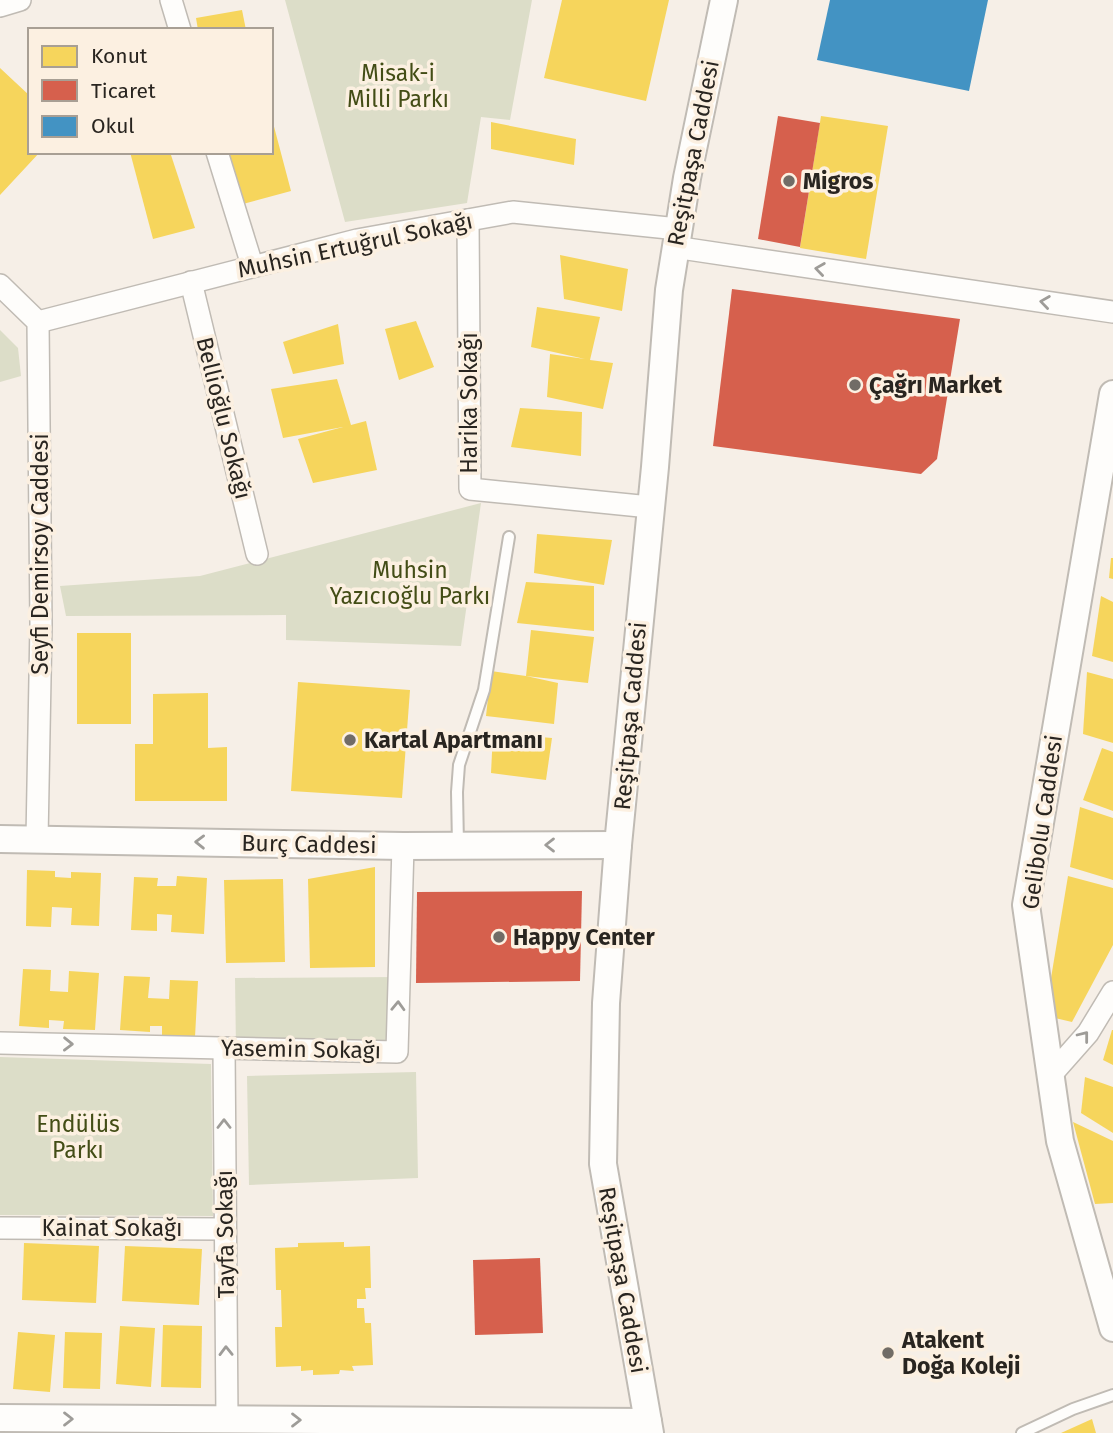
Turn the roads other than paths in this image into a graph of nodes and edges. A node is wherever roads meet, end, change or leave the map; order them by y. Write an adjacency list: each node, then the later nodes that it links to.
1 (20, 0): 4 (street)
2 (170, 0): 5 (street)
3 (724, 0): 8 (street, Reşitpaşa Caddesi)
4 (0, 6)
5 (179, 28)
6 (218, 154): 9 (street)
7 (468, 220): 8 (street, Muhsin Ertuğrul Sokağı); 9 (street, Muhsin Ertuğrul Sokağı); 16 (street, Harika Sokağı)
8 (676, 238): 12 (street, Muhsin Ertuğrul Sokağı, one-way to 8); 16 (street, Reşitpaşa Caddesi)
9 (252, 265): 10 (street, Muhsin Ertuğrul Sokağı)
10 (191, 282): 13 (street, Muhsin Ertuğrul Sokağı); 18 (street, Bellioğlu Sokağı)
11 (0, 285): 13 (street)
12 (1113, 312)
13 (38, 322): 20 (street, Seyfi Demirsoy Caddesi)
14 (1113, 394): 15 (street, Gelibolu Caddesi)
15 (1113, 403): 27 (street, Gelibolu Caddesi)
16 (650, 507): 22 (street, Reşitpaşa Caddesi)
17 (509, 537): 21 (lane)
18 (257, 554)
19 (0, 839): 20 (street, Burç Caddesi)
20 (37, 839): 23 (street, Burç Caddesi, one-way to 20)
21 (457, 845): 22 (street, Burç Caddesi, one-way to 21); 23 (street, Burç Caddesi)
22 (618, 845): 35 (street, Reşitpaşa Caddesi)
23 (403, 846): 26 (street, Yasemin Sokağı, one-way to 23)
24 (1113, 992): 27 (street, one-way to 24)
25 (0, 1043): 26 (street, Yasemin Sokağı, one-way to 26)
26 (224, 1048): 29 (street, Tayfa Sokağı, one-way to 26)
27 (1051, 1076): 30 (street, Gelibolu Caddesi)
28 (0, 1228): 29 (street, Kainat Sokağı)
29 (225, 1229): 33 (street, Tayfa Sokağı, one-way to 29)
30 (1113, 1328)
31 (1113, 1395): 36 (lane)
32 (0, 1419): 33 (street, one-way to 33)
33 (227, 1419): 34 (street)
34 (264, 1426): 35 (street, one-way to 35)
35 (649, 1427)
36 (1021, 1433)

